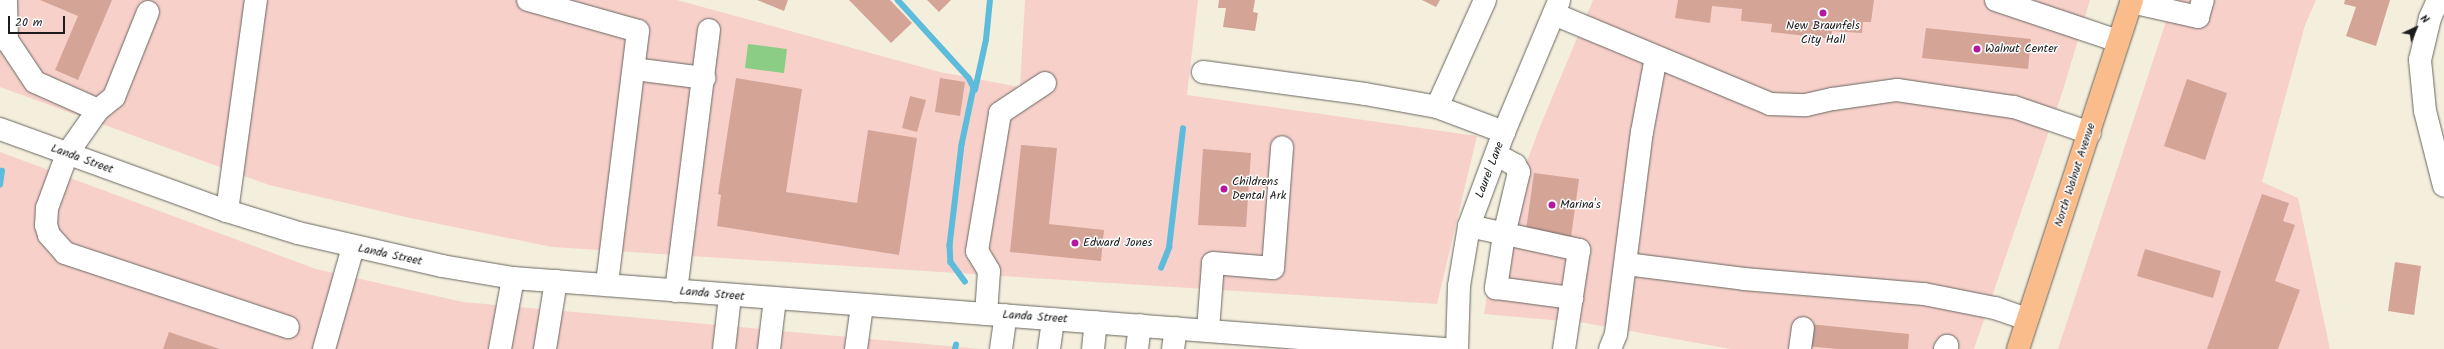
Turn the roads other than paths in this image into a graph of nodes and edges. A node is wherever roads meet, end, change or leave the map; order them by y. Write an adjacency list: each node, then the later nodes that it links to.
1 (6, 0): 13 (street)
2 (256, 0): 29 (street)
3 (528, 0): 16 (street)
4 (1486, 0): 20 (street)
5 (1996, 0): 10 (street)
6 (2203, 0): 8 (street)
7 (2438, 0): 28 (street)
8 (2131, 1): 14 (main road, North Walnut Avenue)
9 (1557, 7): 15 (street); 23 (street, Laurel Lane)
10 (2053, 9): 14 (street)
11 (148, 12): 21 (street)
12 (709, 30): 18 (street)
13 (4, 40): 21 (street)
14 (2118, 41): 24 (main road, North Walnut Avenue)
15 (1656, 57): 24 (street); 33 (street)
16 (634, 69): 18 (street); 36 (street)
17 (1202, 72): 20 (street)
18 (704, 78): 37 (street)
19 (1046, 83): 42 (street)
20 (1437, 107): 23 (street)
21 (98, 110): 26 (street)
22 (0, 129): 26 (street, Landa Street)
23 (1504, 132): 27 (street, Laurel Lane)
24 (2090, 133): 44 (main road, North Walnut Avenue)
25 (1282, 147): 49 (street)
26 (67, 154): 29 (street, Landa Street); 47 (street)
27 (1497, 154): 30 (street, Laurel Lane); 31 (street)
28 (2444, 186)
29 (227, 211): 32 (street, Landa Street)
30 (1469, 226): 31 (street); 63 (street, Laurel Lane)
31 (1504, 235): 39 (street); 39 (street)
32 (353, 247): 34 (street, Landa Street); 51 (street)
33 (1626, 264): 44 (street); 65 (street)
34 (513, 278): 35 (street, Landa Street); 52 (street)
35 (556, 281): 36 (street, Landa Street); 53 (street)
36 (607, 285): 37 (street, Landa Street)
37 (676, 291): 38 (street, Landa Street)
38 (730, 296): 40 (street, Landa Street); 54 (street)
39 (1572, 298): 64 (street)
40 (775, 299): 41 (street, Landa Street); 55 (street)
41 (862, 306): 42 (street, Landa Street); 56 (street)
42 (996, 315): 43 (street, Landa Street); 57 (street)
43 (1053, 319): 45 (street, Landa Street); 58 (street)
44 (2027, 320): 66 (main road, North Walnut Avenue)
45 (1096, 322): 46 (street, Landa Street); 59 (street)
46 (1140, 325): 48 (street, Landa Street); 60 (street)
47 (288, 327)
48 (1176, 328): 49 (street, Landa Street); 61 (street)
49 (1208, 330): 50 (street, Landa Street)
50 (1356, 346): 62 (street, Landa Street)
51 (324, 349)
52 (500, 349)
53 (545, 349)
54 (724, 349)
55 (769, 349)
56 (856, 349)
57 (1001, 349)
58 (1049, 349)
59 (1093, 349)
60 (1137, 349)
61 (1173, 349)
62 (1444, 349)
63 (1458, 349)
64 (1564, 349)
65 (1610, 349)
66 (2018, 349)

